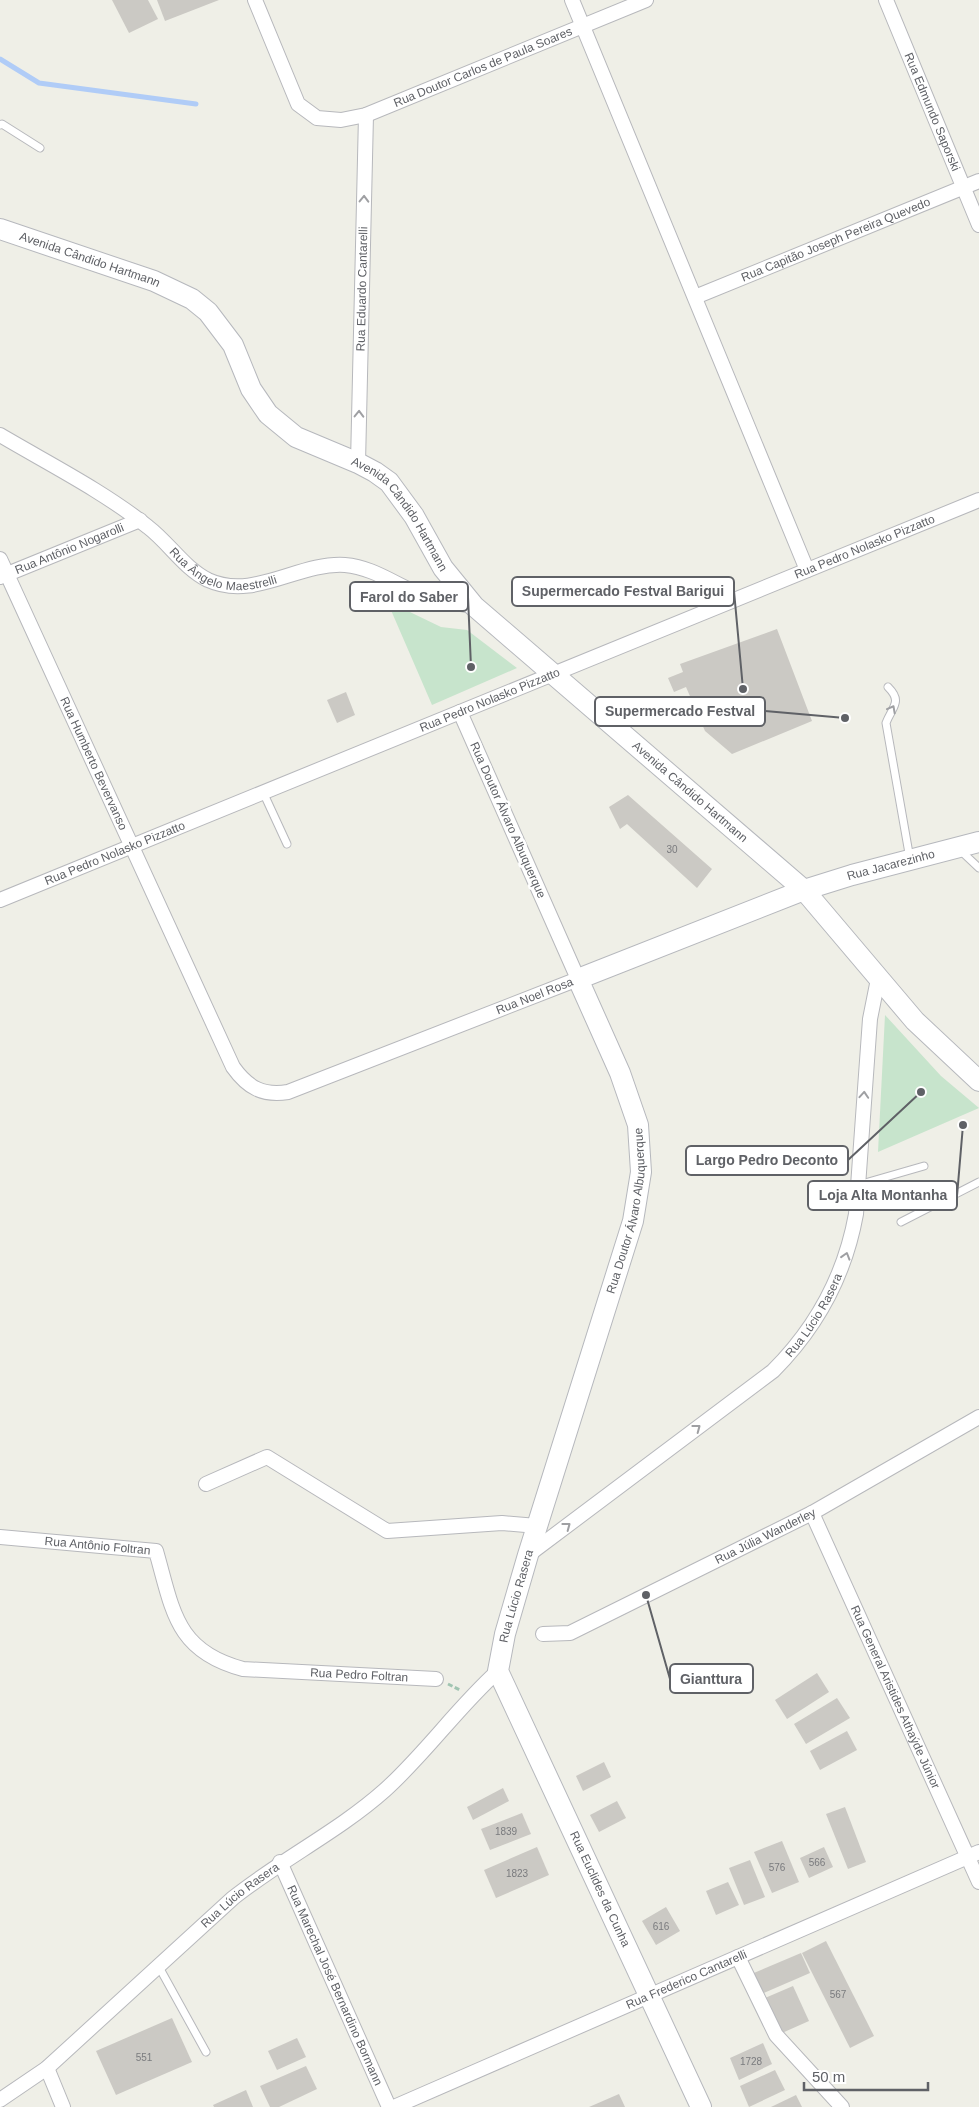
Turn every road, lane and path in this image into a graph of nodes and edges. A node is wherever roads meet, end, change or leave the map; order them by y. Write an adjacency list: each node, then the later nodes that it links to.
1 (255, 0): 6 (street, Rua Doutor Carlos de Paula Soares)
2 (572, 0): 5 (street)
3 (646, 0): 5 (street, Rua Doutor Carlos de Paula Soares)
4 (886, 0): 10 (street, Rua Edmundo Saporski)
5 (583, 26): 6 (street, Rua Doutor Carlos de Paula Soares); 13 (street)
6 (366, 115): 15 (street, Rua Eduardo Cantarelli, one-way to 6)
7 (0, 125): 8 (lane)
8 (40, 148)
9 (979, 181): 10 (street, Rua Capitão Joseph Pereira Quevedo)
10 (963, 188): 11 (street, Rua Edmundo Saporski); 13 (street, Rua Capitão Joseph Pereira Quevedo)
11 (979, 225)
12 (0, 229): 15 (main road, Avenida Cândido Hartmann)
13 (694, 297): 19 (street)
14 (4, 441): 17 (street, Rua Ângelo Maestrelli)
15 (358, 463): 21 (main road, Avenida Cândido Hartmann)
16 (979, 500): 19 (street, Rua Pedro Nolasko Pizzatto)
17 (140, 520): 20 (street, Rua Antônio Nogarolli); 21 (street, Rua Ângelo Maestrelli)
18 (0, 559): 20 (street, Rua Humberto Bevervanso)
19 (807, 570): 22 (street, Rua Pedro Nolasko Pizzatto)
20 (4, 576): 28 (street, Rua Humberto Bevervanso)
21 (474, 606): 22 (main road, Avenida Cândido Hartmann)
22 (554, 674): 24 (street, Rua Pedro Nolasko Pizzatto); 32 (main road, Avenida Cândido Hartmann)
23 (888, 688): 30 (lane, one-way to 23)
24 (460, 712): 25 (street, Rua Pedro Nolasko Pizzatto); 34 (street, Rua Doutor Álvaro Albuquerque)
25 (264, 792): 27 (lane); 28 (street, Rua Pedro Nolasko Pizzatto)
26 (979, 842): 29 (main road, Rua Jacarezinho)
27 (287, 844)
28 (132, 846): 33 (street, Rua Pedro Nolasko Pizzatto); 37 (street, Rua Humberto Bevervanso)
29 (957, 847): 30 (main road, Rua Jacarezinho); 31 (lane)
30 (910, 859): 32 (main road, Rua Jacarezinho)
31 (979, 868)
32 (804, 890): 34 (main road, Rua Noel Rosa); 35 (main road, Avenida Cândido Hartmann)
33 (0, 900)
34 (578, 978): 37 (street, Rua Noel Rosa); 45 (main road, Rua Doutor Álvaro Albuquerque)
35 (878, 979): 36 (main road, Avenida Cândido Hartmann); 40 (street, Rua Lúcio Rasera, one-way to 35)
36 (976, 1074)
37 (262, 1093)
38 (924, 1166): 40 (lane)
39 (979, 1182): 41 (lane)
40 (858, 1185): 47 (street, Rua Lúcio Rasera, one-way to 40)
41 (901, 1222)
42 (979, 1417): 44 (street, Rua Júlia Wanderley)
43 (206, 1484): 45 (street)
44 (812, 1513): 48 (street, Rua Júlia Wanderley); 53 (street, Rua General Aristides Athaýde Júnior)
45 (537, 1526): 47 (main road, Rua Doutor Álvaro Albuquerque)
46 (0, 1537): 49 (street, Rua Antônio Foltran)
47 (528, 1555): 50 (main road, Rua Lúcio Rasera)
48 (544, 1634)
49 (243, 1669): 51 (street, Rua Pedro Foltran)
50 (498, 1671): 52 (street, Rua Lúcio Rasera); 58 (main road, Rua Euclides da Cunha)
51 (436, 1679): 52 (path)
52 (472, 1695): 54 (street, Rua Lúcio Rasera)
53 (973, 1854): 55 (street, Rua General Aristides Athaýde Júnior); 56 (street, Rua Frederico Cantarelli)
54 (280, 1862): 57 (street, Rua Lúcio Rasera); 63 (street, Rua Marechal José Bernardino Bormann)
55 (979, 1882)
56 (738, 1957): 58 (street, Rua Frederico Cantarelli); 66 (street)
57 (159, 1967): 59 (lane); 60 (street, Rua Lúcio Rasera)
58 (649, 1996): 64 (street, Rua Frederico Cantarelli); 65 (main road, Rua Euclides da Cunha)
59 (206, 2052)
60 (47, 2068): 61 (street, Rua Lúcio Rasera); 62 (street)
61 (0, 2100)
62 (64, 2107)
63 (390, 2107)
64 (394, 2107)
65 (701, 2107)
66 (842, 2107)

